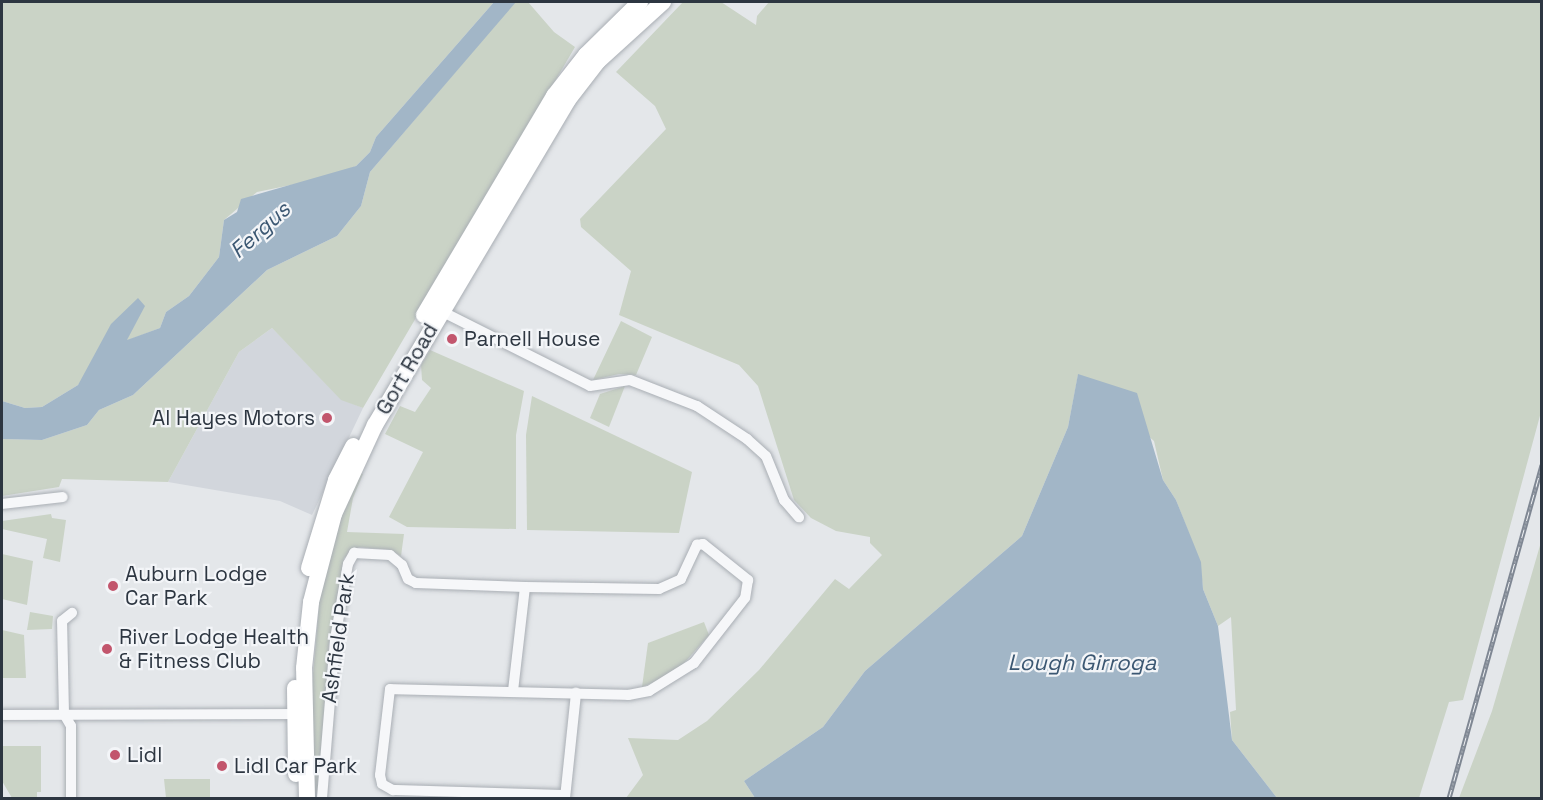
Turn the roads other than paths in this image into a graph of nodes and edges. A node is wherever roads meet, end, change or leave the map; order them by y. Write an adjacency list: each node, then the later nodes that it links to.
1 (640, 2): 3 (main road)
2 (663, 2): 3 (main road, Gort Road)
3 (435, 308): 6 (street); 12 (main road, Gort Road); 12 (main road, Gort Road)
4 (63, 497): 5 (street)
5 (2, 504)
6 (800, 517)
7 (525, 586): 9 (street); 10 (street, Ashfield Park); 18 (street, Ashfield Park)
8 (72, 613): 11 (street)
9 (513, 690): 10 (street); 14 (street)
10 (576, 693): 14 (street)
11 (64, 714): 12 (street); 13 (street); 15 (street)
12 (300, 714): 16 (main road, Gort Road); 17 (main road, Gort Road)
13 (2, 715)
14 (565, 797)
15 (71, 798)
16 (296, 798)
17 (307, 798)
18 (322, 798)

